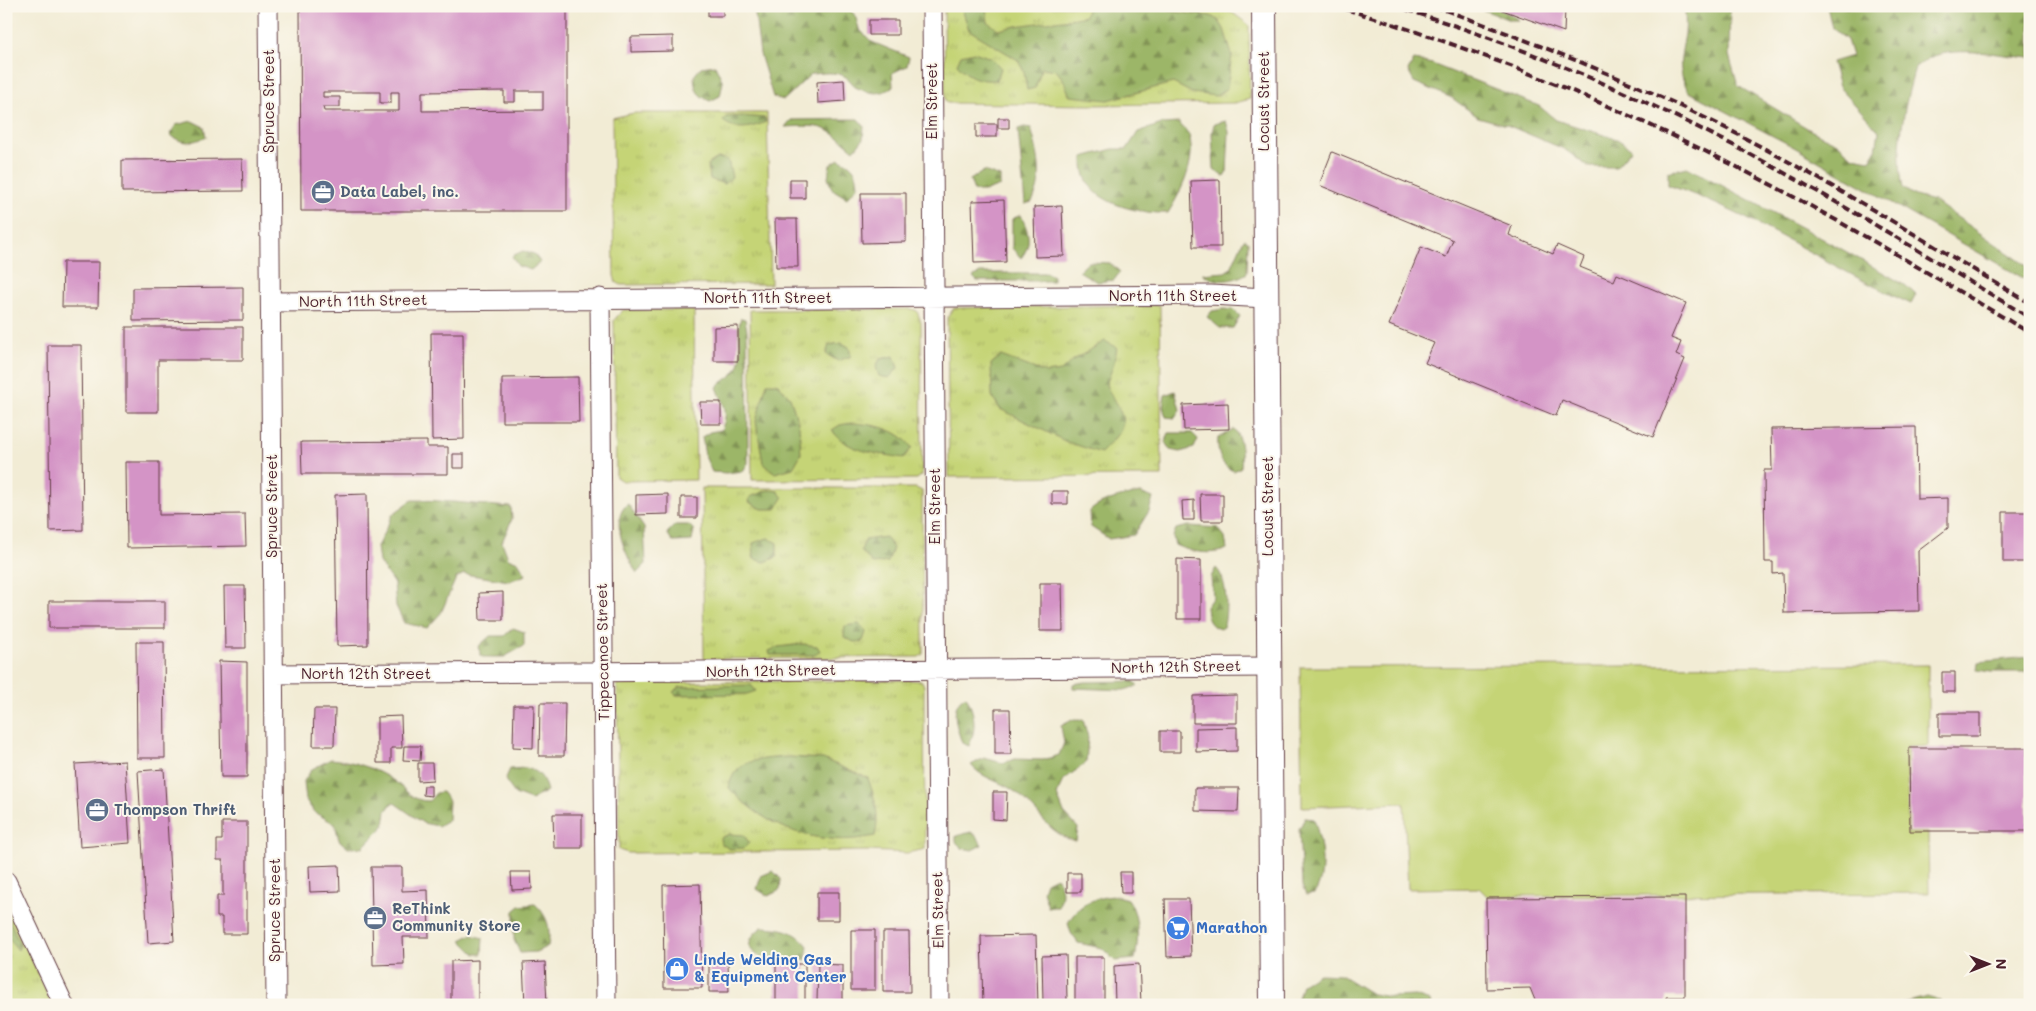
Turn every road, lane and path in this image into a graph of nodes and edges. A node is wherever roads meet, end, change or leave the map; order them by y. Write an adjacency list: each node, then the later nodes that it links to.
1 (268, 6): 7 (street, Spruce Street)
2 (932, 6): 5 (street, Elm Street)
3 (1264, 6): 6 (street, Locust Street)
4 (600, 298): 5 (street, North 11th Street); 7 (street, North 11th Street); 10 (street, Tippecanoe Street)
5 (933, 298): 6 (street, North 11th Street); 9 (street, Elm Street)
6 (1266, 298): 8 (street, Locust Street)
7 (270, 302): 11 (street, Spruce Street)
8 (1269, 667): 9 (street, North 12th Street); 17 (street, Locust Street)
9 (936, 669): 10 (street, North 12th Street); 16 (street, Elm Street)
10 (604, 673): 11 (street, North 12th Street); 15 (street, Tippecanoe Street)
11 (274, 674): 14 (street, Spruce Street)
12 (6, 882): 13 (street)
13 (64, 1005)
14 (276, 1005)
15 (606, 1005)
16 (940, 1005)
17 (1272, 1005)

